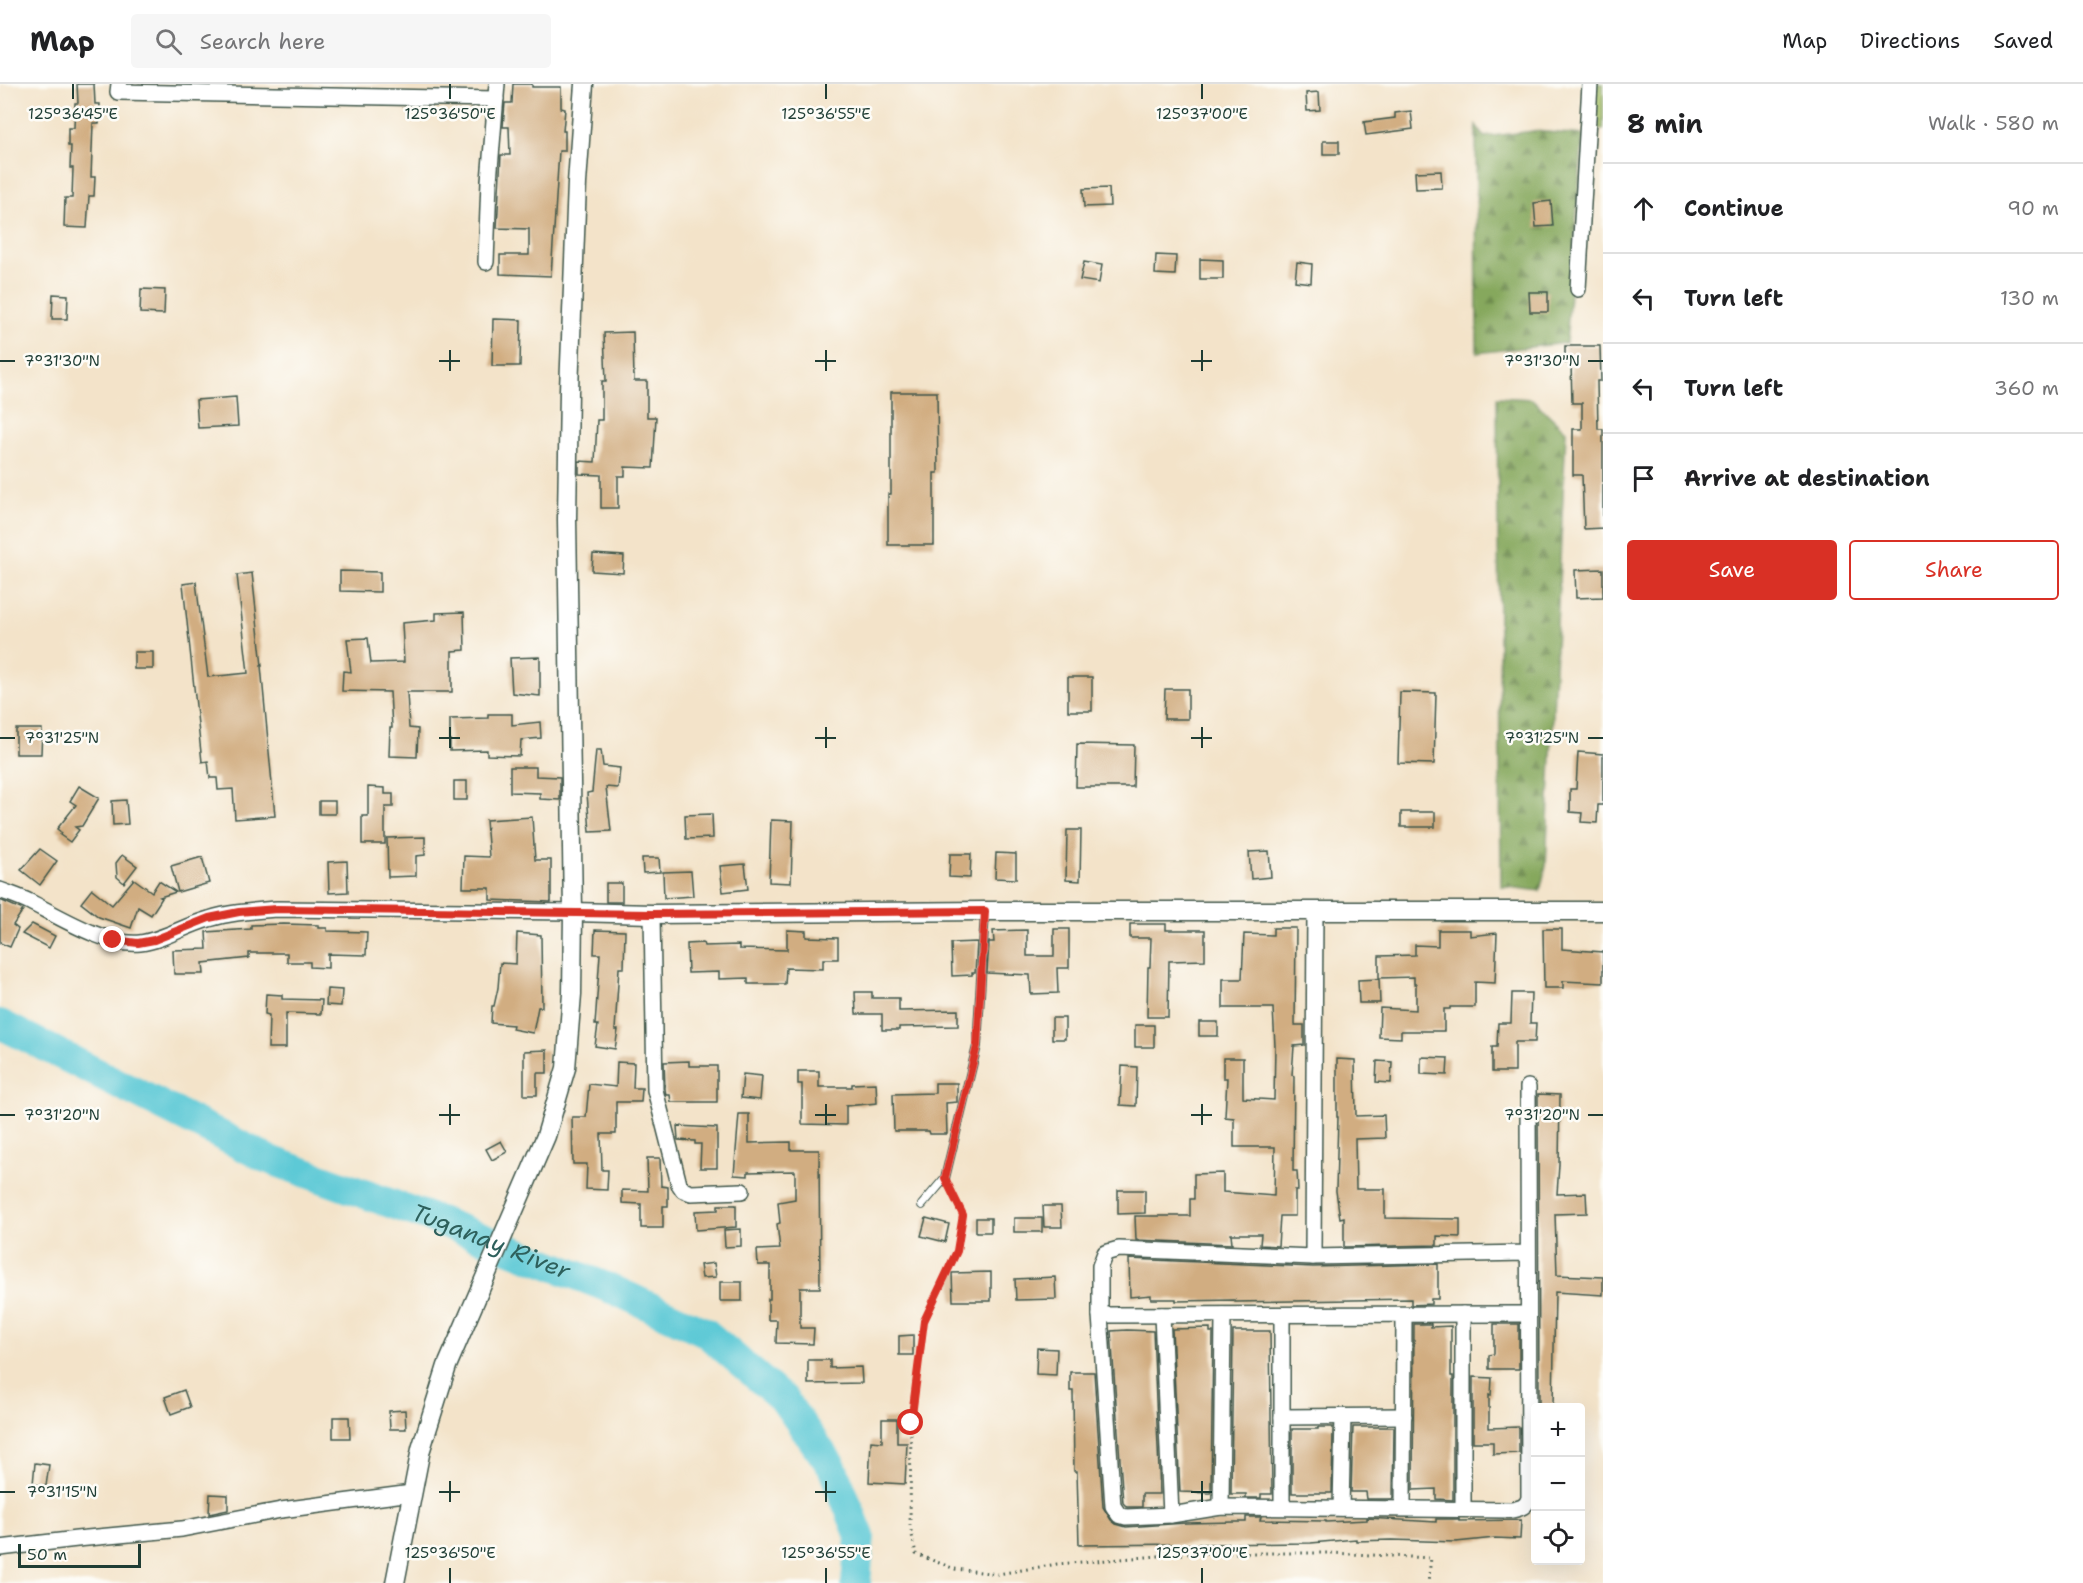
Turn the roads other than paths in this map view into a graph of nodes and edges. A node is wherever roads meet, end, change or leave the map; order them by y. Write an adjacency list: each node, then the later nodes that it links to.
1 (119, 84): 4 (street)
2 (584, 84): 11 (street)
3 (1590, 84): 6 (street)
4 (496, 91): 5 (street)
5 (486, 262)
6 (1578, 289)
7 (0, 890): 11 (street)
8 (1315, 910): 9 (street); 10 (street); 17 (street)
9 (985, 911): 12 (street); 15 (lane)
10 (1603, 911)
11 (573, 912): 12 (street); 28 (street)
12 (652, 914): 14 (street)
13 (1528, 1087): 16 (street)
14 (742, 1191)
15 (922, 1205)
16 (1527, 1253): 17 (street); 19 (street)
17 (1313, 1257): 23 (street)
18 (1463, 1314): 19 (street); 22 (street); 33 (street)
19 (1528, 1314): 33 (street)
20 (1223, 1315): 21 (street); 24 (street); 29 (street)
21 (1282, 1315): 22 (street); 27 (street)
22 (1404, 1315): 26 (street)
23 (1100, 1316): 24 (street); 34 (street)
24 (1162, 1316): 34 (street)
25 (1343, 1416): 26 (street); 27 (street); 31 (street)
26 (1404, 1416): 32 (street)
27 (1282, 1417): 30 (street)
28 (412, 1493): 35 (street); 36 (street)
29 (1221, 1507): 30 (street); 34 (street)
30 (1282, 1507): 31 (street)
31 (1341, 1508): 32 (street)
32 (1403, 1508): 33 (street)
33 (1463, 1509)
34 (1171, 1515)
35 (0, 1548)
36 (395, 1583)

